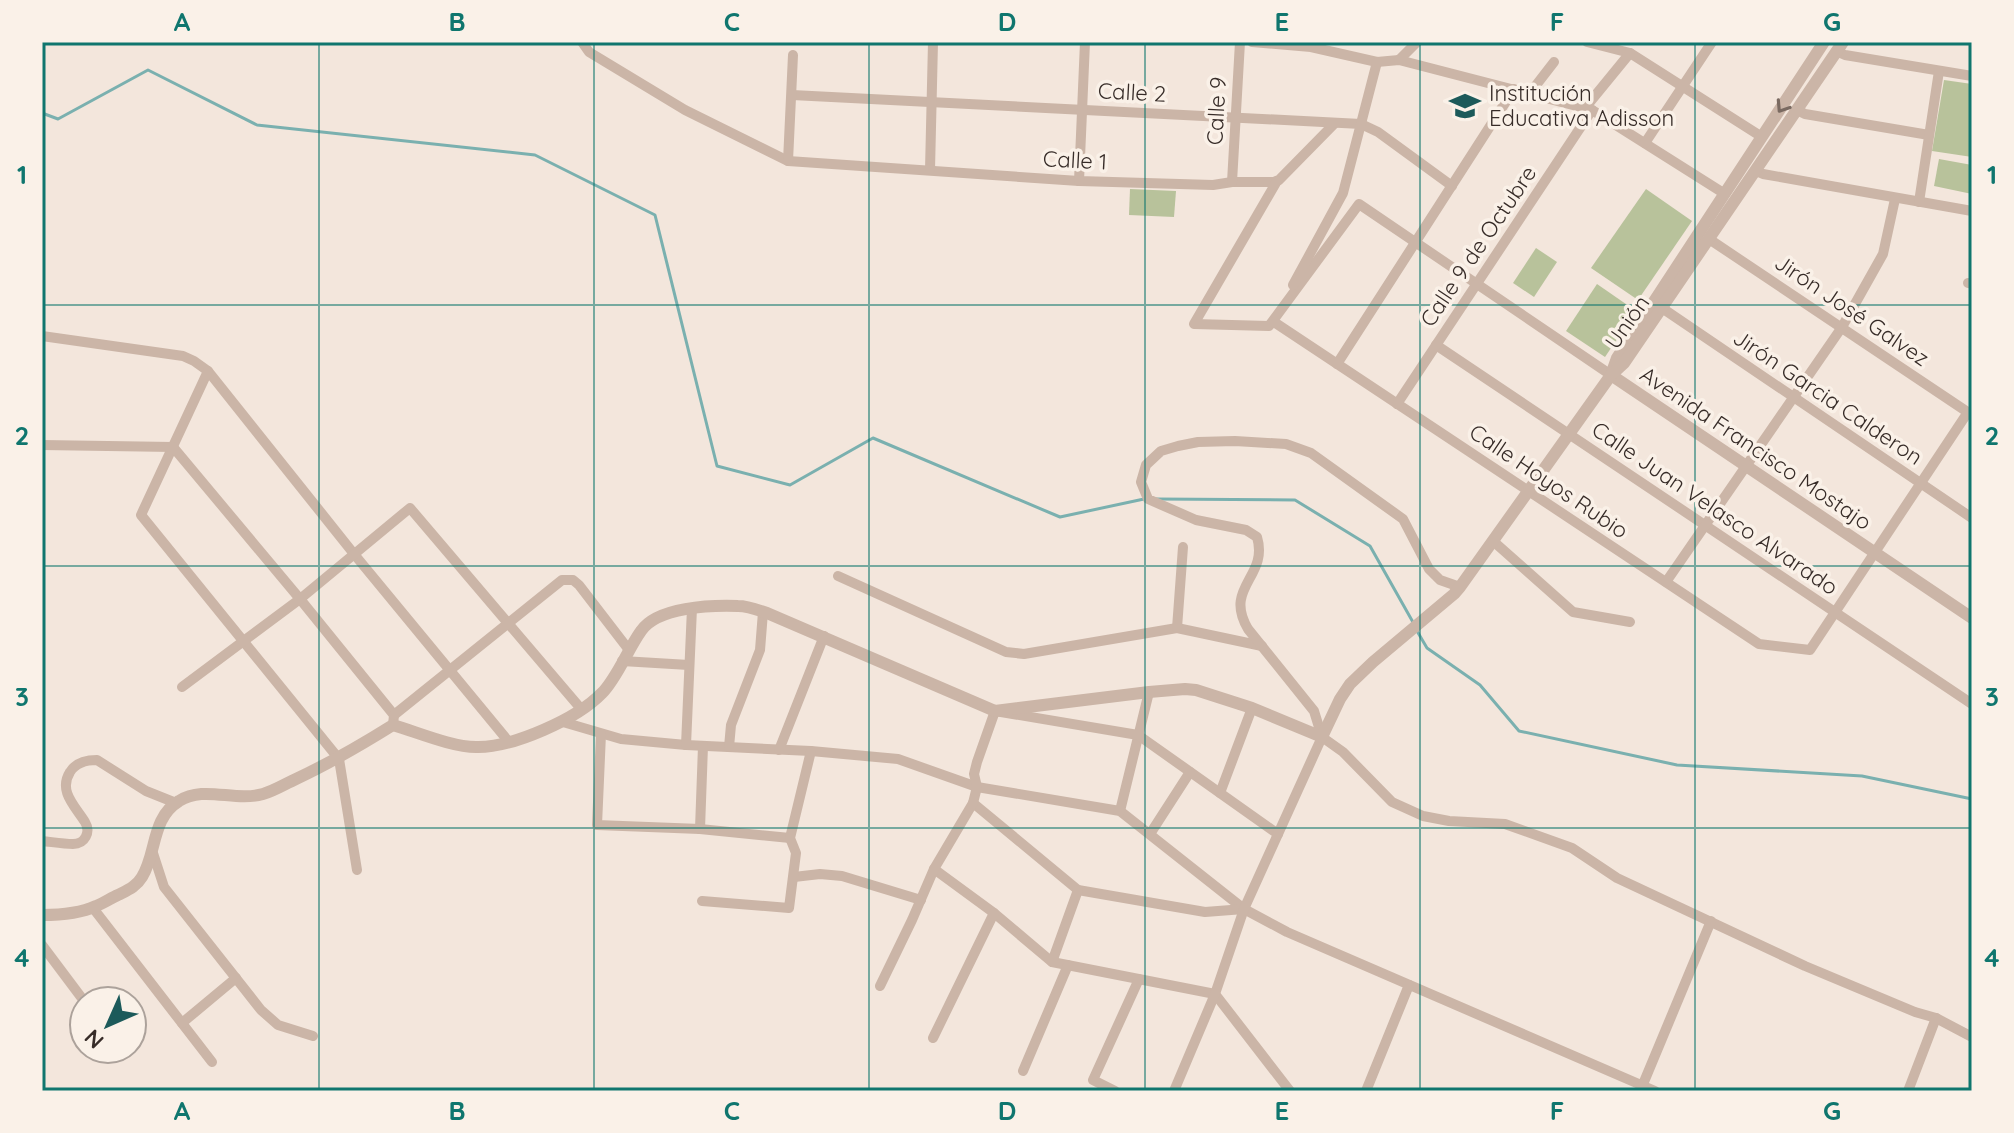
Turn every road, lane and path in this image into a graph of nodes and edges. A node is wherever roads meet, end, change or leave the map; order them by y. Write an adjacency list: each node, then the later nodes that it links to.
1 (582, 42): 32 (street)
2 (933, 42): 22 (street)
3 (1085, 42): 24 (street)
4 (1240, 42): 26 (street, Calle 9)
5 (1252, 42): 14 (street)
6 (1417, 42): 13 (street)
7 (1587, 42): 11 (street)
8 (1712, 42): 18 (street)
9 (1824, 42): 30 (street, Unión, one-way to 30)
10 (1840, 47): 16 (street); 25 (street, Unión)
11 (1630, 53): 18 (street); 23 (street, Calle 9 de Octubre)
12 (793, 55): 21 (street)
13 (1399, 60): 14 (street); 19 (street)
14 (1377, 62): 28 (street)
15 (1554, 62): 20 (street)
16 (1939, 71): 17 (street); 29 (street)
17 (1972, 76)
18 (1683, 87): 30 (street); 31 (street)
19 (1514, 89): 20 (street); 39 (street)
20 (1530, 93): 23 (street)
21 (792, 95): 22 (street, Calle 2); 32 (street)
22 (931, 102): 24 (street, Calle 2); 33 (street)
23 (1589, 109): 31 (street); 47 (street, Calle 9 de Octubre)
24 (1083, 110): 26 (street, Calle 2); 35 (street)
25 (1797, 110): 29 (street); 34 (street, Unión)
26 (1236, 118): 27 (street, Calle 2); 37 (street, Calle 9)
27 (1335, 123): 28 (street, Calle 2); 36 (street)
28 (1361, 124): 39 (street, Calle 2); 49 (street)
29 (1929, 135): 42 (street)
30 (1762, 137): 40 (street, Unión)
31 (1645, 143): 40 (street)
32 (788, 161): 33 (street, Calle 1)
33 (930, 170): 35 (street, Calle 1)
34 (1756, 171): 41 (street); 45 (street, Unión)
35 (1079, 181): 37 (street, Calle 1)
36 (1277, 181): 38 (street, Calle 1); 43 (street)
37 (1232, 182): 38 (street, Calle 1)
38 (1249, 182): 43 (street)
39 (1452, 186): 46 (street)
40 (1725, 194): 55 (street, Unión)
41 (1895, 199): 42 (street); 50 (street)
42 (1919, 202): 44 (street)
43 (1261, 208): 49 (street)
44 (1972, 211)
45 (1709, 239): 48 (street, Unión); 50 (street, Jirón José Galvez)
46 (1415, 242): 47 (street, Avenida Francisco Mostajo); 49 (street, Avenida Francisco Mostajo); 53 (street)
47 (1477, 284): 52 (street, Calle 9 de Octubre); 55 (street, Avenida Francisco Mostajo)
48 (1662, 308): 55 (street, Unión); 56 (street, Jirón Garcia Calderon)
49 (1274, 322): 53 (street, Calle Hoyos Rubio)
50 (1842, 327): 56 (street); 58 (street, Jirón José Galvez)
51 (42, 336): 54 (street)
52 (1436, 345): 57 (street, Calle 9 de Octubre); 59 (street, Calle Juan Velasco Alvarado)
53 (1337, 364): 57 (street, Calle Hoyos Rubio)
54 (208, 371): 61 (street); 70 (street)
55 (1611, 375): 59 (street); 62 (street, Avenida Francisco Mostajo)
56 (1792, 397): 62 (street); 63 (street, Jirón Garcia Calderon)
57 (1397, 404): 64 (street, Calle Hoyos Rubio)
58 (1970, 414): 63 (street)
59 (1569, 434): 64 (street); 66 (street, Calle Juan Velasco Alvarado)
60 (42, 445): 61 (street)
61 (173, 447): 74 (street); 83 (street)
62 (1745, 465): 66 (street); 69 (street, Avenida Francisco Mostajo)
63 (1920, 484): 65 (street, Jirón Garcia Calderon); 69 (street)
64 (1528, 491): 67 (street); 72 (street, Calle Hoyos Rubio)
65 (1972, 518)
66 (1705, 525): 72 (street); 77 (street, Calle Juan Velasco Alvarado)
67 (1493, 541): 73 (street); 79 (street)
68 (1183, 547): 81 (street)
69 (1874, 553): 77 (street); 78 (street, Avenida Francisco Mostajo)
70 (354, 554): 74 (street); 80 (street); 87 (street)
71 (838, 576): 81 (street)
72 (1666, 582): 77 (street, Calle Hoyos Rubio)
73 (1460, 587): 84 (street); 98 (street)
74 (300, 599): 83 (street); 94 (street)
75 (692, 608): 76 (street); 85 (street); 86 (street)
76 (763, 612): 82 (street); 102 (street)
77 (1837, 613): 90 (street, Calle Juan Velasco Alvarado)
78 (1972, 618)
79 (1630, 622)
80 (508, 623): 85 (street); 87 (street); 92 (street)
81 (1177, 628): 84 (street)
82 (824, 636): 93 (street); 103 (street)
83 (244, 641): 88 (street); 105 (street)
84 (1262, 646): 98 (street)
85 (626, 656): 86 (street); 92 (street)
86 (689, 665): 100 (street)
87 (450, 669): 94 (street); 99 (street)
88 (182, 687)
89 (1149, 692): 91 (street); 93 (street); 97 (street)
90 (1971, 701)
91 (1252, 708): 98 (street); 108 (street)
92 (582, 710): 95 (street)
93 (995, 711): 97 (street); 107 (street)
94 (393, 720): 99 (street); 105 (street)
95 (563, 722): 96 (street); 99 (street)
96 (601, 734): 100 (street); 112 (street)
97 (1138, 735): 106 (street); 111 (street)
98 (1322, 737): 114 (street); 128 (street)
99 (509, 742)
100 (686, 745): 101 (street)
101 (703, 746): 102 (street); 112 (street)
102 (729, 747): 103 (street)
103 (779, 750): 104 (street)
104 (811, 751): 107 (street); 115 (street)
105 (339, 759): 109 (street); 119 (street)
106 (1190, 772): 108 (street); 113 (street)
107 (977, 787): 110 (street); 111 (street)
108 (1220, 793): 114 (street)
109 (176, 803): 116 (street); 117 (street)
110 (973, 803): 118 (street); 121 (street)
111 (1120, 811): 113 (street)
112 (700, 829): 115 (street)
113 (1150, 834): 125 (street)
114 (1278, 834): 125 (street)
115 (790, 838): 120 (street)
116 (42, 841)
117 (152, 848): 124 (street); 132 (street)
118 (934, 869): 122 (street); 126 (street)
119 (357, 870)
120 (794, 877): 122 (street); 123 (street)
121 (1078, 890): 125 (street); 130 (street)
122 (921, 900): 136 (street)
123 (702, 901)
124 (93, 908): 127 (street); 139 (street)
125 (1244, 909): 135 (street); 137 (street)
126 (994, 913): 130 (street); 142 (street)
127 (42, 915)
128 (1711, 921): 138 (street); 145 (street)
129 (42, 945): 134 (street)
130 (1052, 962): 131 (street)
131 (1068, 965): 133 (street); 144 (street)
132 (236, 978): 139 (street); 140 (street)
133 (1139, 979): 137 (street); 146 (street)
134 (72, 985)
135 (1409, 985): 145 (street); 149 (street)
136 (880, 986)
137 (1215, 994): 147 (street); 148 (street)
138 (1936, 1018): 141 (street); 151 (street)
139 (182, 1023): 143 (street)
140 (313, 1036)
141 (1972, 1037)
142 (933, 1038)
143 (212, 1062)
144 (1023, 1071)
145 (1642, 1088): 150 (street)
146 (1115, 1091)
147 (1174, 1091)
148 (1290, 1091)
149 (1366, 1091)
150 (1655, 1091)
151 (1908, 1091)

